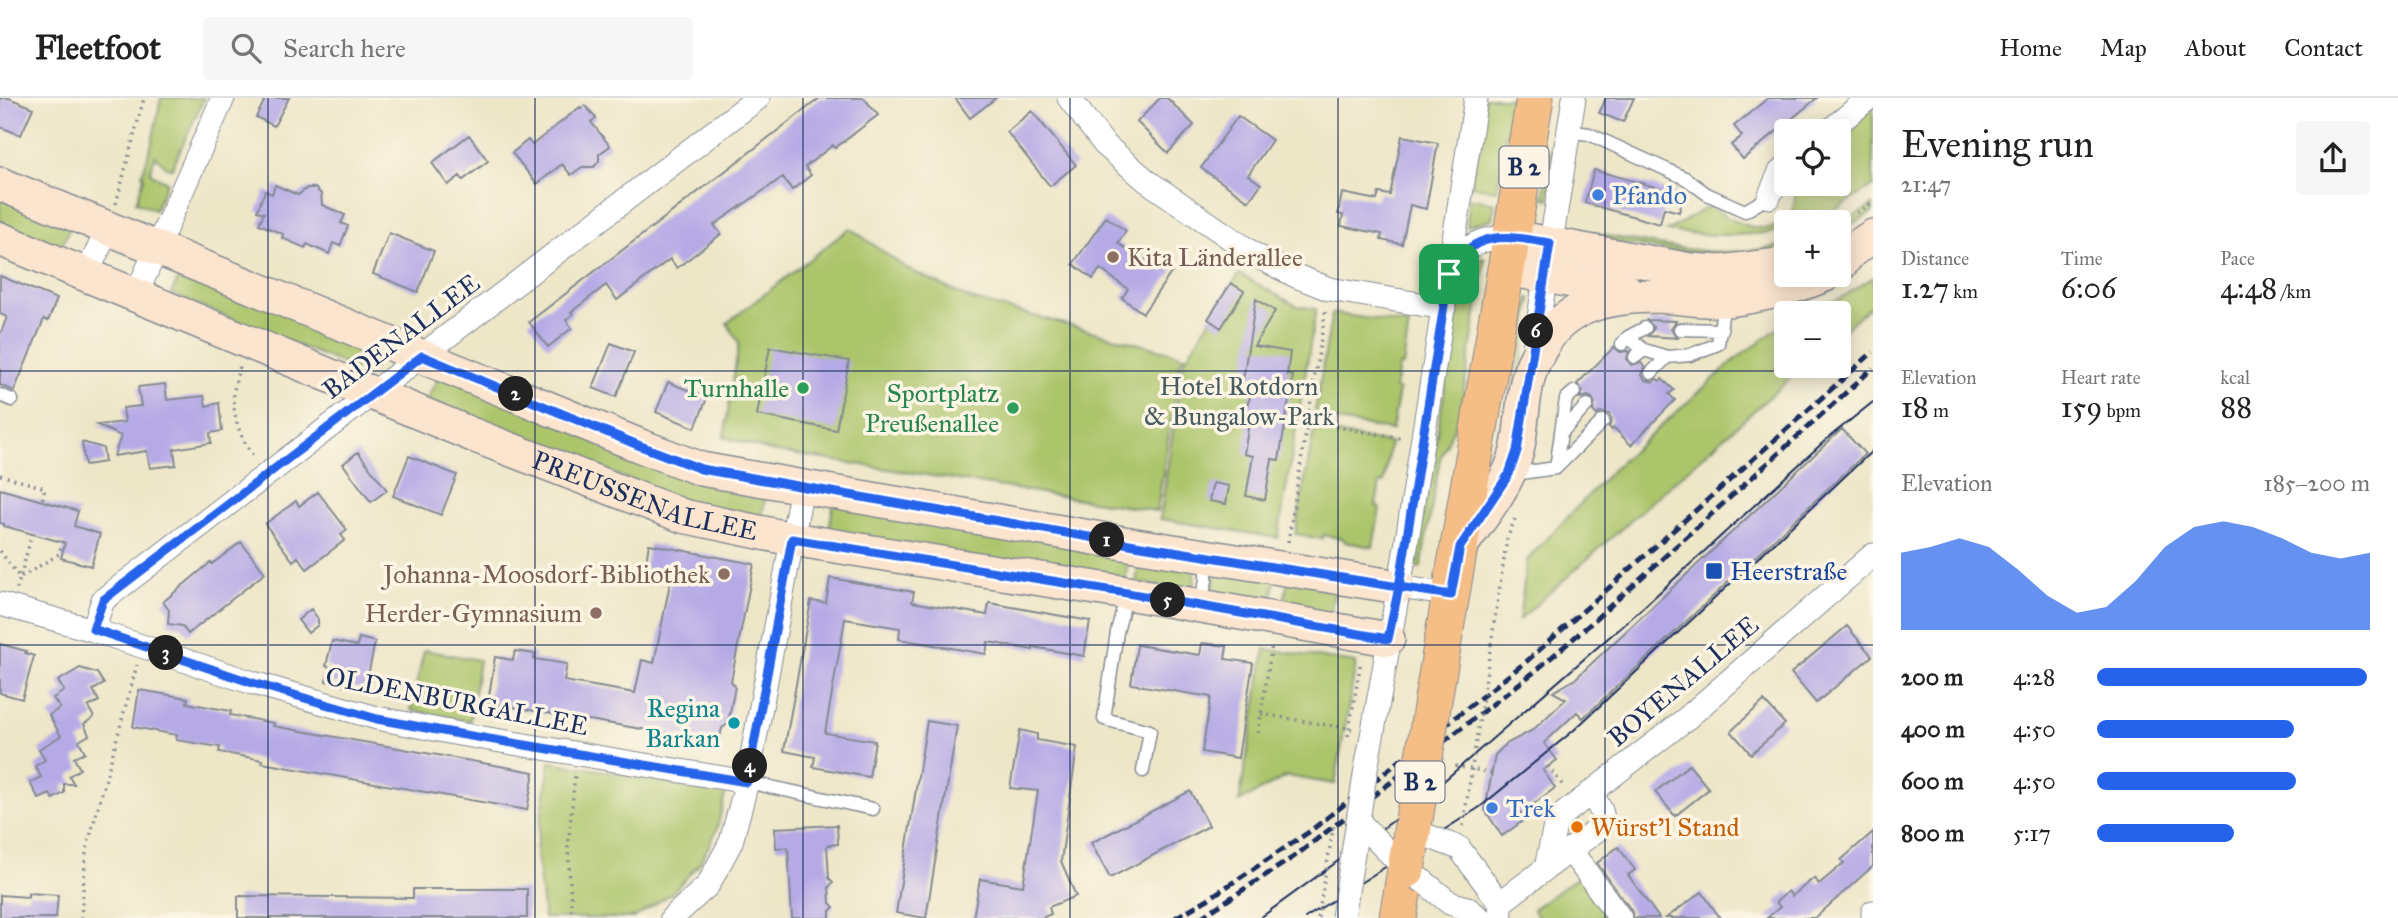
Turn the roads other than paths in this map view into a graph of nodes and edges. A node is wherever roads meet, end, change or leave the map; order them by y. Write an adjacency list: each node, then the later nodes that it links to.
1 (223, 98): 15 (street)
2 (758, 98): 28 (street, BADENALLEE)
3 (1069, 98): 24 (street)
4 (1476, 98): 19 (street)
5 (1535, 98): 16 (main road, B 2)
6 (1574, 98): 9 (street)
7 (1869, 98): 8 (street)
8 (1844, 119)
9 (1568, 131): 12 (lane); 17 (street)
10 (0, 184): 13 (street, PREUSSENALLEE)
11 (1774, 186): 12 (street)
12 (1769, 198)
13 (112, 216): 15 (street, PREUSSENALLEE); 20 (street)
14 (0, 239): 20 (street, PREUSSENALLEE)
15 (158, 250): 22 (street); 28 (street, PREUSSENALLEE)
16 (1510, 253): 17 (street); 19 (street); 41 (main road, B 2)
17 (1548, 259): 18 (street); 23 (street); 30 (street)
18 (1774, 266)
19 (1449, 274): 24 (street)
20 (86, 275): 22 (street, PREUSSENALLEE)
21 (1793, 287): 25 (street)
22 (136, 295): 33 (street, PREUSSENALLEE)
23 (1657, 296): 25 (street); 30 (street)
24 (1444, 308): 44 (street)
25 (1723, 315): 27 (lane); 29 (lane)
26 (1645, 328): 29 (lane)
27 (1680, 329)
28 (422, 356): 33 (street, BADENALLEE); 39 (street, PREUSSENALLEE)
29 (1667, 357): 31 (lane)
30 (1531, 368): 38 (street)
31 (1651, 373)
32 (1574, 392): 36 (lane)
33 (373, 394): 40 (street, PREUSSENALLEE); 49 (street, BADENALLEE)
34 (1587, 405): 36 (lane)
35 (1603, 421): 37 (lane)
36 (1561, 433): 37 (lane)
37 (1556, 468): 38 (lane)
38 (1509, 474): 41 (street)
39 (802, 487): 40 (street); 42 (street, PREUSSENALLEE)
40 (792, 539): 45 (street, PREUSSENALLEE); 52 (street)
41 (1460, 547): 46 (main road, B 2)
42 (1199, 555): 44 (street, PREUSSENALLEE); 48 (lane)
43 (1873, 555): 53 (street, BOYENALLEE)
44 (1399, 587): 46 (street, PREUSSENALLEE); 50 (street)
45 (1127, 593): 48 (street, PREUSSENALLEE); 51 (lane)
46 (1451, 595): 56 (main road, B 2, bridge)
47 (8, 600): 49 (street, OLDENBURGALLEE)
48 (1191, 604): 50 (street, PREUSSENALLEE)
49 (93, 629): 52 (street, OLDENBURGALLEE)
50 (1375, 647): 55 (street, bridge)
51 (1143, 771)
52 (747, 782): 54 (lane); 62 (street)
53 (1583, 798): 57 (street); 58 (street, BOYENALLEE)
54 (873, 809)
55 (1358, 821): 59 (street, bridge); 63 (street, bridge)
56 (1412, 830): 59 (main road, B 2, bridge); 60 (street, bridge)
57 (1571, 850): 58 (street); 65 (street)
58 (1546, 869): 60 (street)
59 (1407, 893): 64 (street)
60 (1501, 911)
61 (1873, 912): 66 (street)
62 (672, 918)
63 (1343, 918)
64 (1480, 918)
65 (1620, 918)
66 (1873, 918)

